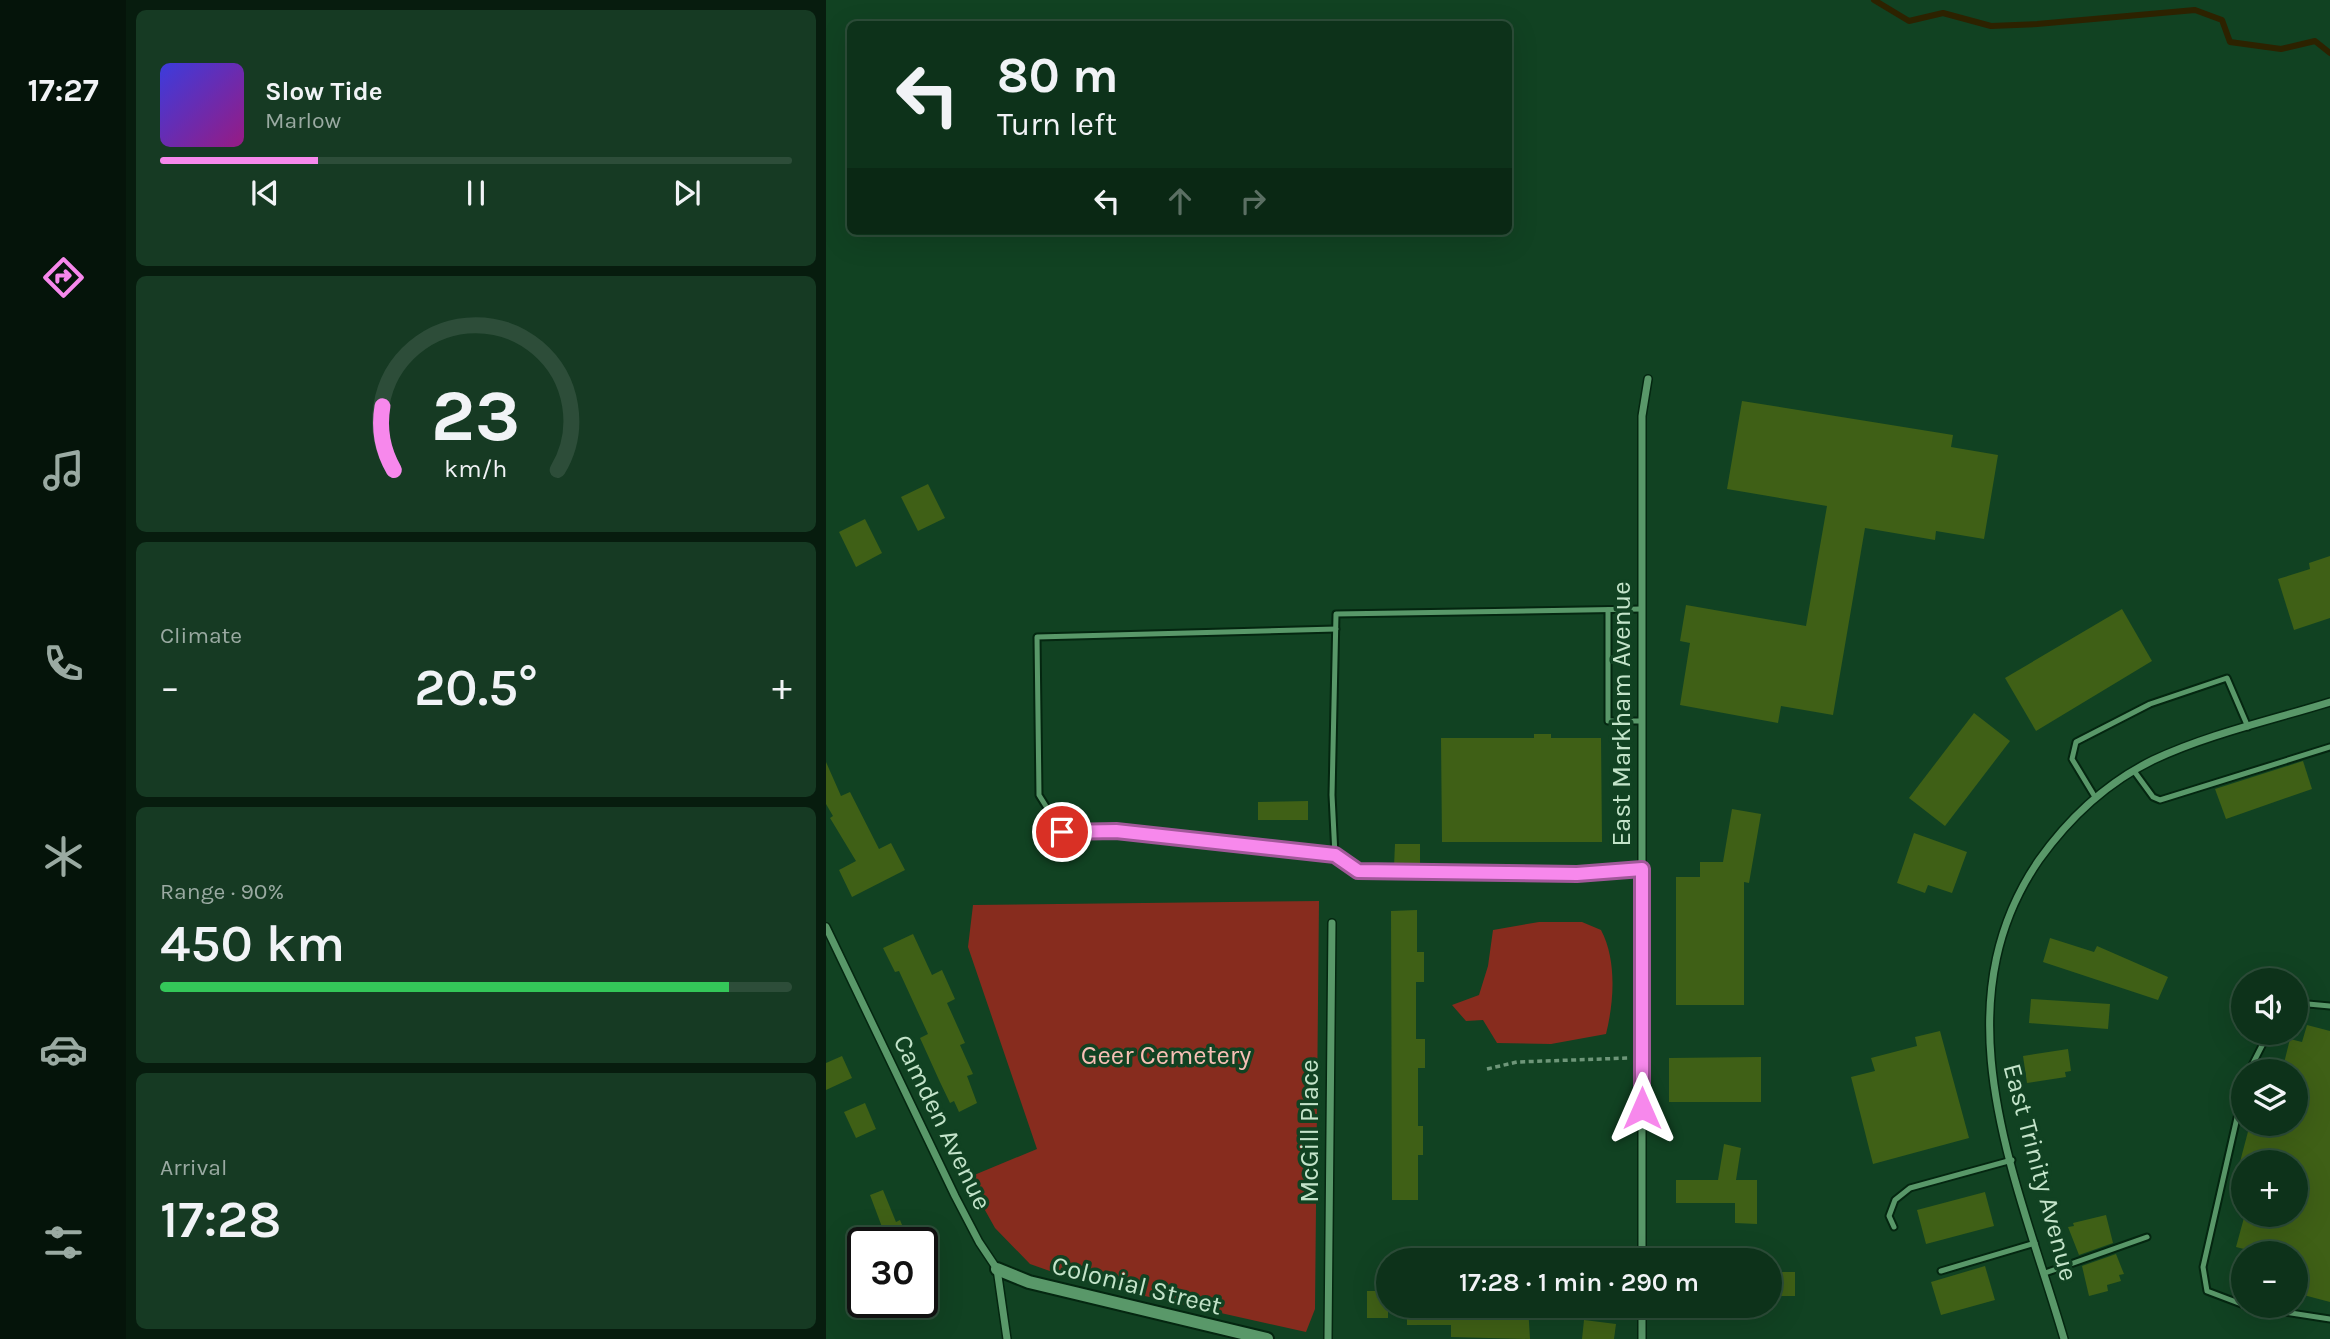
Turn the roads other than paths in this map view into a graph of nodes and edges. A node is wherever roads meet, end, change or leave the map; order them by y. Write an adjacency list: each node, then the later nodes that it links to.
1 (1648, 379): 2 (street, East Markham Avenue)
2 (1642, 609): 3 (lane); 6 (street, East Markham Avenue)
3 (1608, 610): 4 (lane); 6 (lane)
4 (1336, 629): 11 (lane); 11 (lane)
5 (2330, 702): 7 (street, East Trinity Avenue)
6 (1642, 721): 12 (street, East Markham Avenue)
7 (2248, 727): 9 (street, East Trinity Avenue); 10 (lane)
8 (2330, 747): 9 (lane)
9 (2134, 771): 10 (street, East Trinity Avenue)
10 (2095, 797): 18 (street, East Trinity Avenue)
11 (1335, 855): 12 (lane)
12 (1642, 869): 22 (street, East Markham Avenue)
13 (1332, 923): 32 (street, McGill Place)
14 (826, 927): 23 (street, Camden Avenue)
15 (2308, 1004): 16 (lane)
16 (2330, 1006)
17 (2233, 1136): 26 (lane)
18 (2012, 1160): 19 (lane); 21 (street, East Trinity Avenue)
19 (1894, 1227)
20 (2147, 1237): 25 (lane)
21 (2035, 1243): 24 (lane); 25 (street, East Trinity Avenue)
22 (1642, 1248)
23 (998, 1269): 30 (street, Camden Avenue); 31 (street, Colonial Street)
24 (1941, 1270)
25 (2045, 1273): 34 (street, East Trinity Avenue)
26 (2231, 1303)
27 (2308, 1315): 29 (lane)
28 (1642, 1318): 33 (street)
29 (2330, 1319)
30 (1007, 1339)
31 (1267, 1339)
32 (1328, 1339)
33 (1642, 1339)
34 (2064, 1339)

